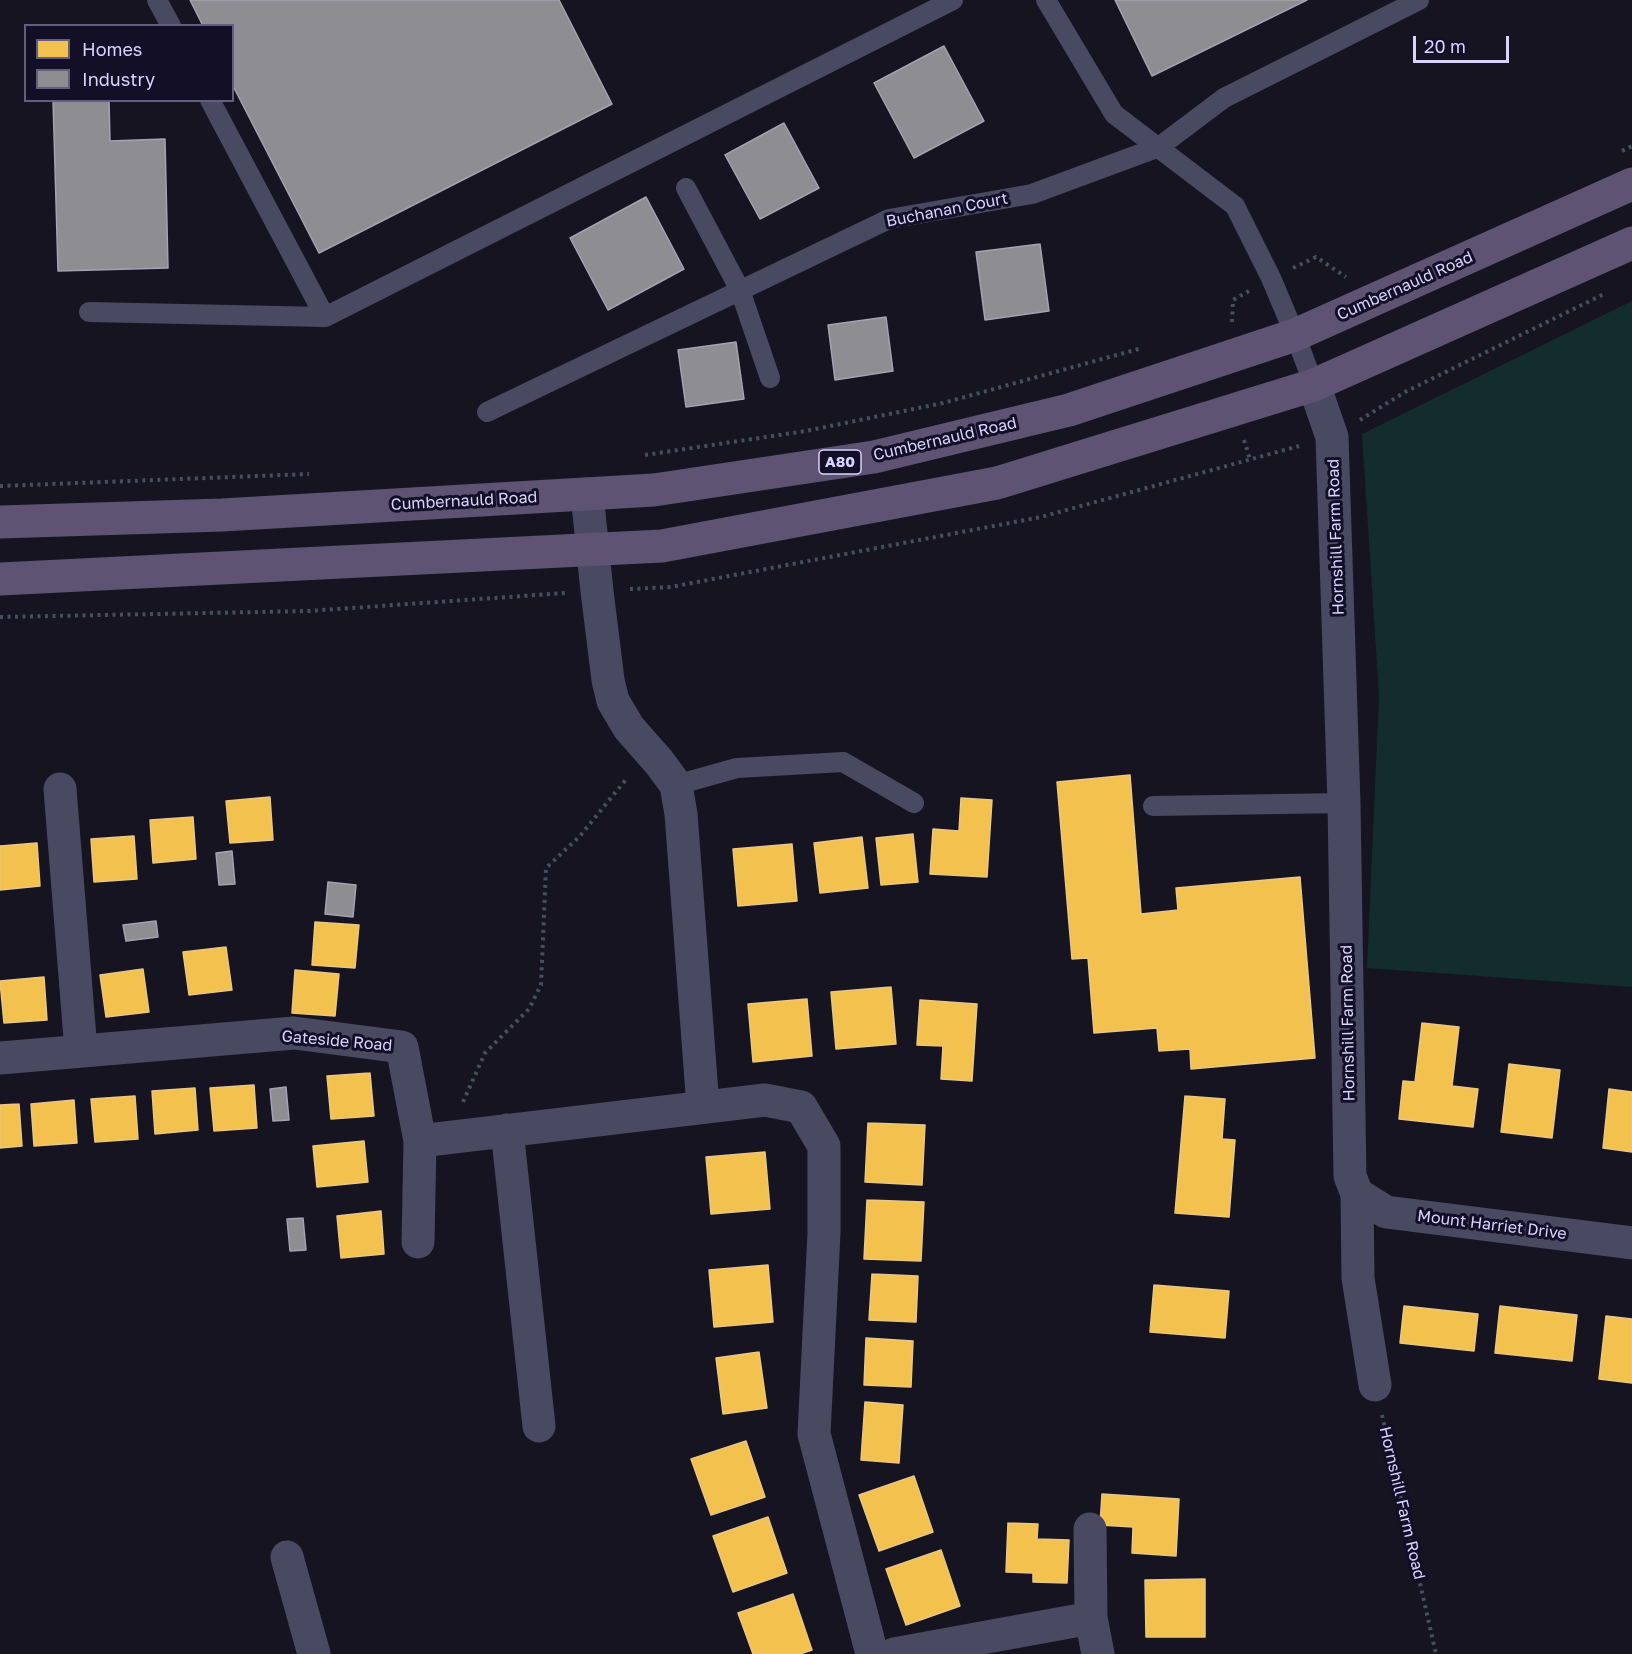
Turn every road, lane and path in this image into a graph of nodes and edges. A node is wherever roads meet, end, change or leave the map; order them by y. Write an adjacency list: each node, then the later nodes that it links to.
1 (157, 0): 5 (lane)
2 (953, 0): 17 (lane)
3 (1046, 0): 8 (lane)
4 (1419, 0): 8 (lane, Buchanan Court)
5 (170, 24)
6 (211, 102): 17 (lane)
7 (1632, 146): 9 (path)
8 (1159, 147): 13 (lane); 15 (lane, Buchanan Court)
9 (1618, 153)
10 (1632, 184): 19 (main road, Cumbernauld Road / A80)
11 (686, 188): 15 (lane)
12 (1632, 243): 22 (main road)
13 (1271, 278): 14 (path); 18 (path); 19 (lane)
14 (1354, 282)
15 (740, 290): 21 (lane); 23 (lane, Buchanan Court)
16 (89, 312): 17 (lane)
17 (325, 317)
18 (1232, 323)
19 (1295, 335): 22 (lane); 27 (main road, Cumbernauld Road / A80)
20 (1149, 346): 24 (path)
21 (770, 378)
22 (1314, 385): 29 (main road); 35 (street, Hornshill Farm Road)
23 (487, 412)
24 (638, 456)
25 (317, 474): 26 (path)
26 (0, 486)
27 (587, 494): 28 (main road, Cumbernauld Road / A80); 29 (street)
28 (0, 522)
29 (593, 550): 30 (main road); 31 (street)
30 (0, 579)
31 (649, 751): 32 (street); 41 (path)
32 (676, 785): 34 (lane); 39 (street)
33 (60, 789): 37 (street)
34 (914, 803)
35 (1344, 803): 36 (lane); 42 (street, Hornshill Farm Road)
36 (1153, 806)
37 (81, 1051): 38 (street, Gateside Road); 41 (street, Gateside Road)
38 (0, 1058)
39 (704, 1107): 40 (street); 51 (street)
40 (507, 1130): 41 (street); 46 (street)
41 (434, 1139): 43 (street)
42 (1357, 1194): 44 (street, Mount Harriet Drive); 45 (street, Hornshill Farm Road)
43 (418, 1242)
44 (1632, 1243)
45 (1375, 1385): 54 (path, Hornshill Farm Road)
46 (539, 1426)
47 (1090, 1529): 49 (street)
48 (286, 1557): 50 (street)
49 (1091, 1618): 52 (street); 53 (street)
50 (314, 1654)
51 (872, 1654)
52 (894, 1654)
53 (1098, 1654)
54 (1436, 1654)

